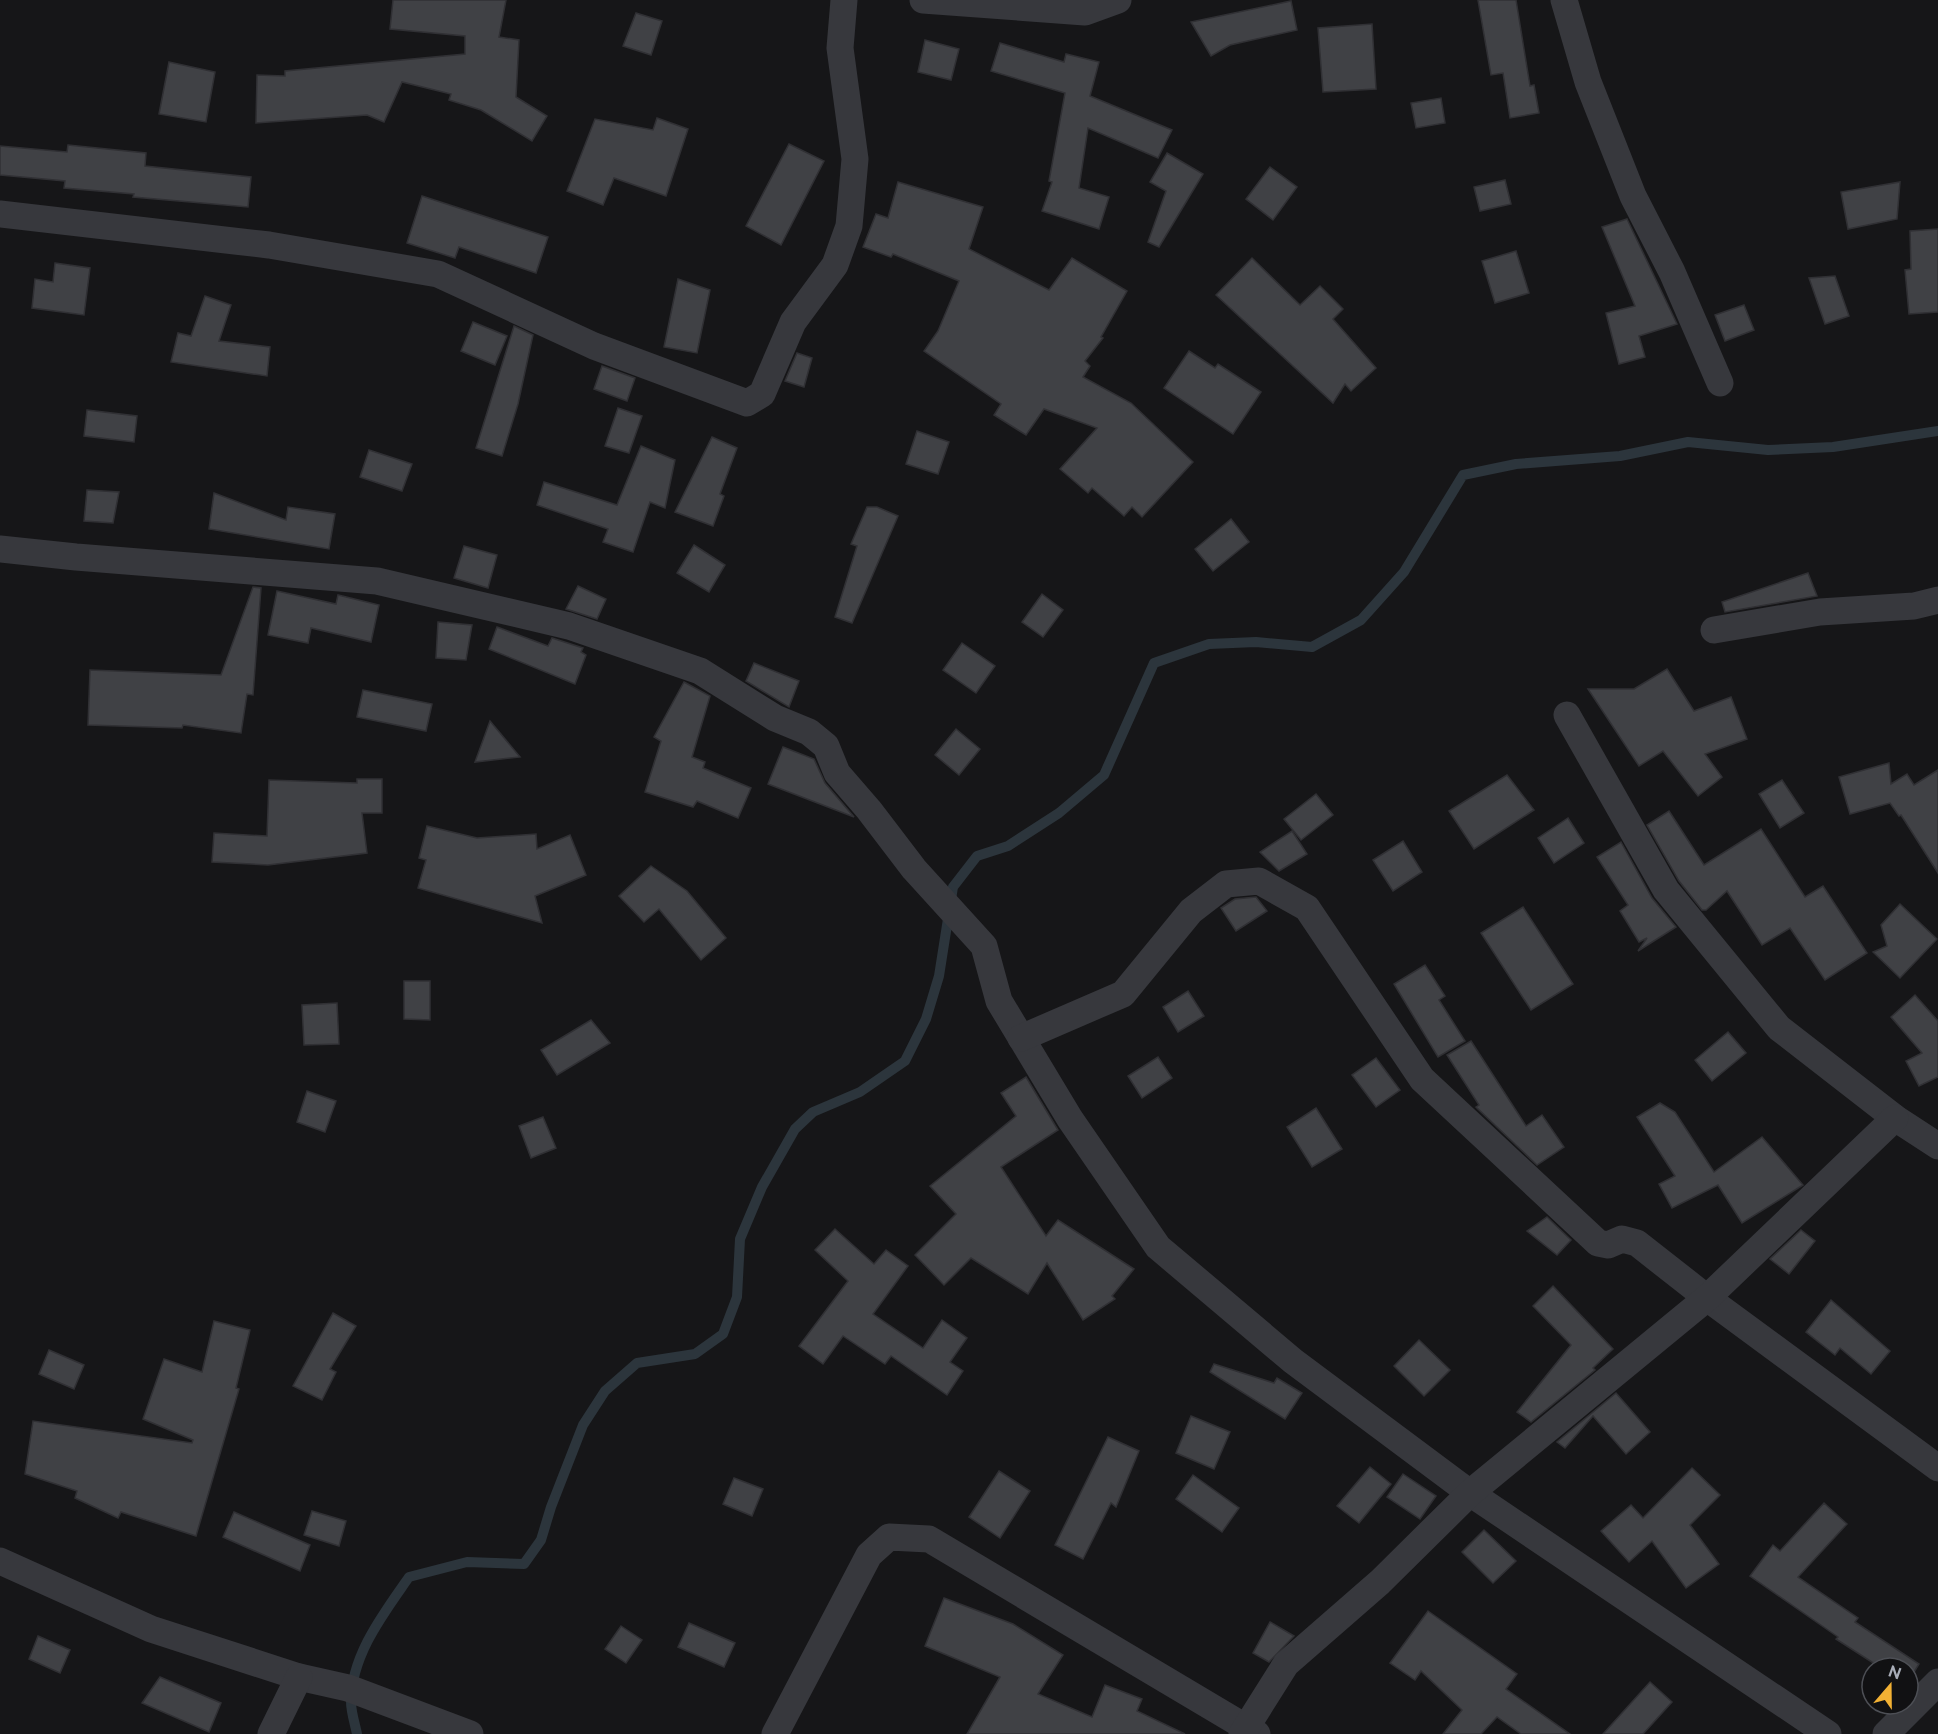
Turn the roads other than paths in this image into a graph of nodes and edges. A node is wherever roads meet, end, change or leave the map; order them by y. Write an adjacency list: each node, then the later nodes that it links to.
1 (844, 0): 5 (street)
2 (923, 0): 3 (street)
3 (1118, 0)
4 (1564, 0): 6 (street)
5 (0, 214)
6 (1720, 383)
7 (0, 549): 11 (street)
8 (1938, 600): 9 (street)
9 (1714, 630)
10 (1567, 715): 12 (street)
11 (1021, 1038): 14 (street); 16 (street)
12 (1895, 1118): 13 (street); 14 (street)
13 (1938, 1146)
14 (1707, 1298): 15 (street); 16 (street)
15 (1938, 1468)
16 (1470, 1493): 20 (street); 24 (street)
17 (0, 1561): 18 (street)
18 (299, 1677): 21 (street); 22 (street)
19 (1938, 1682): 25 (street)
20 (1248, 1732): 23 (street)
21 (271, 1734)
22 (470, 1734)
23 (774, 1734)
24 (1828, 1734)
25 (1886, 1734)

